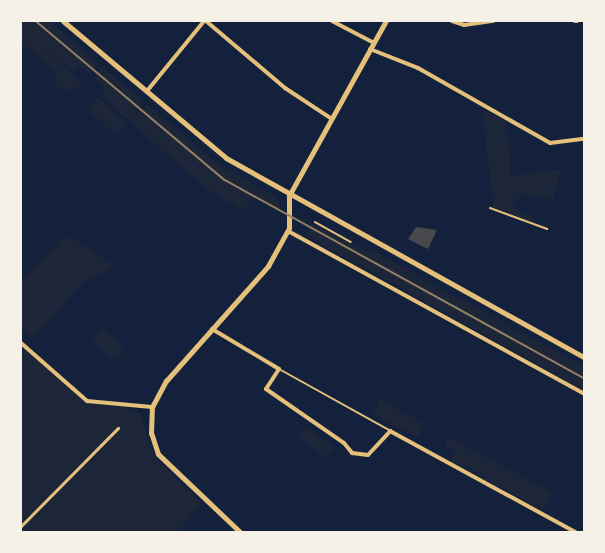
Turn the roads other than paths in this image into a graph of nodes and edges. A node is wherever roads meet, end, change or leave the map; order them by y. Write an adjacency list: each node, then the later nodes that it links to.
1 (63, 21): 9 (main road)
2 (205, 21): 9 (street); 10 (street)
3 (332, 21): 7 (street)
4 (386, 21): 7 (street)
5 (452, 21): 6 (street)
6 (494, 21)
7 (374, 43): 8 (street)
8 (370, 48): 10 (street); 11 (street)
9 (146, 92): 12 (main road)
10 (332, 119): 12 (street)
11 (584, 139)
12 (289, 195): 15 (main road); 18 (main road)
13 (490, 208): 14 (lane)
14 (547, 229)
15 (288, 231): 16 (main road); 20 (street)
16 (212, 329): 19 (street); 21 (main road)
17 (21, 343): 21 (street)
18 (584, 357)
19 (279, 369): 23 (lane); 23 (street)
20 (584, 394)
21 (152, 407): 25 (main road)
22 (118, 428): 24 (street)
23 (390, 431): 26 (street)
24 (21, 526)
25 (240, 532)
26 (575, 532)

